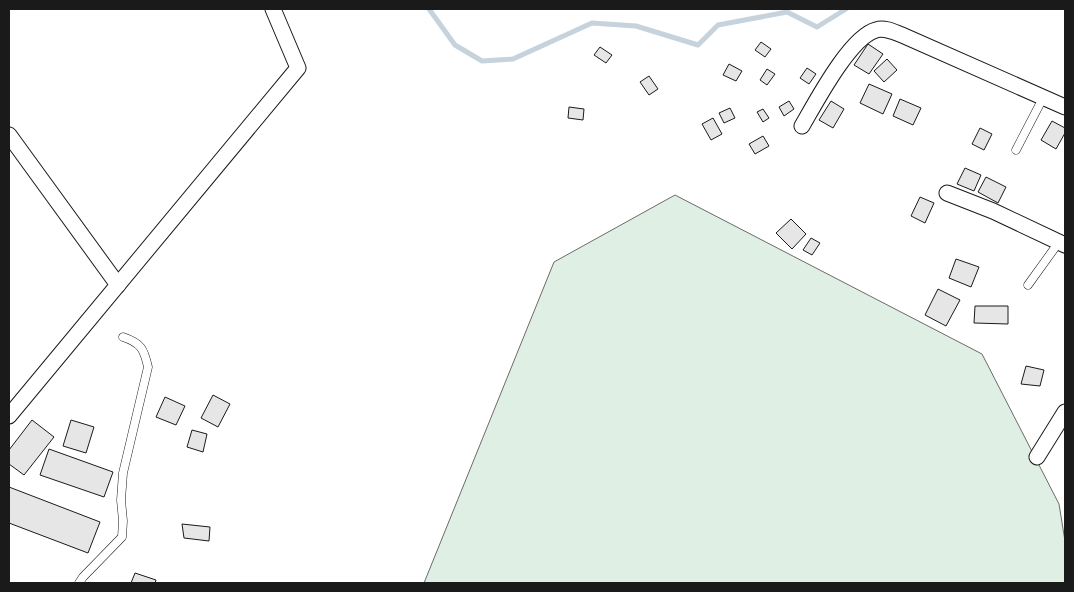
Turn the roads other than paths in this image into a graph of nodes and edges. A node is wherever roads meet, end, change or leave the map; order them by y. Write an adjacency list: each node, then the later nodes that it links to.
1 (273, 9): 9 (street)
2 (1043, 98): 3 (street); 4 (street); 6 (lane)
3 (1065, 107)
4 (802, 126)
5 (9, 135): 9 (street)
6 (1016, 150)
7 (947, 193): 8 (street)
8 (1062, 243): 10 (lane)
9 (118, 285): 13 (street)
10 (1028, 285)
11 (123, 338): 15 (lane)
12 (1065, 412): 14 (street)
13 (9, 416)
14 (1037, 457)
15 (79, 583)

